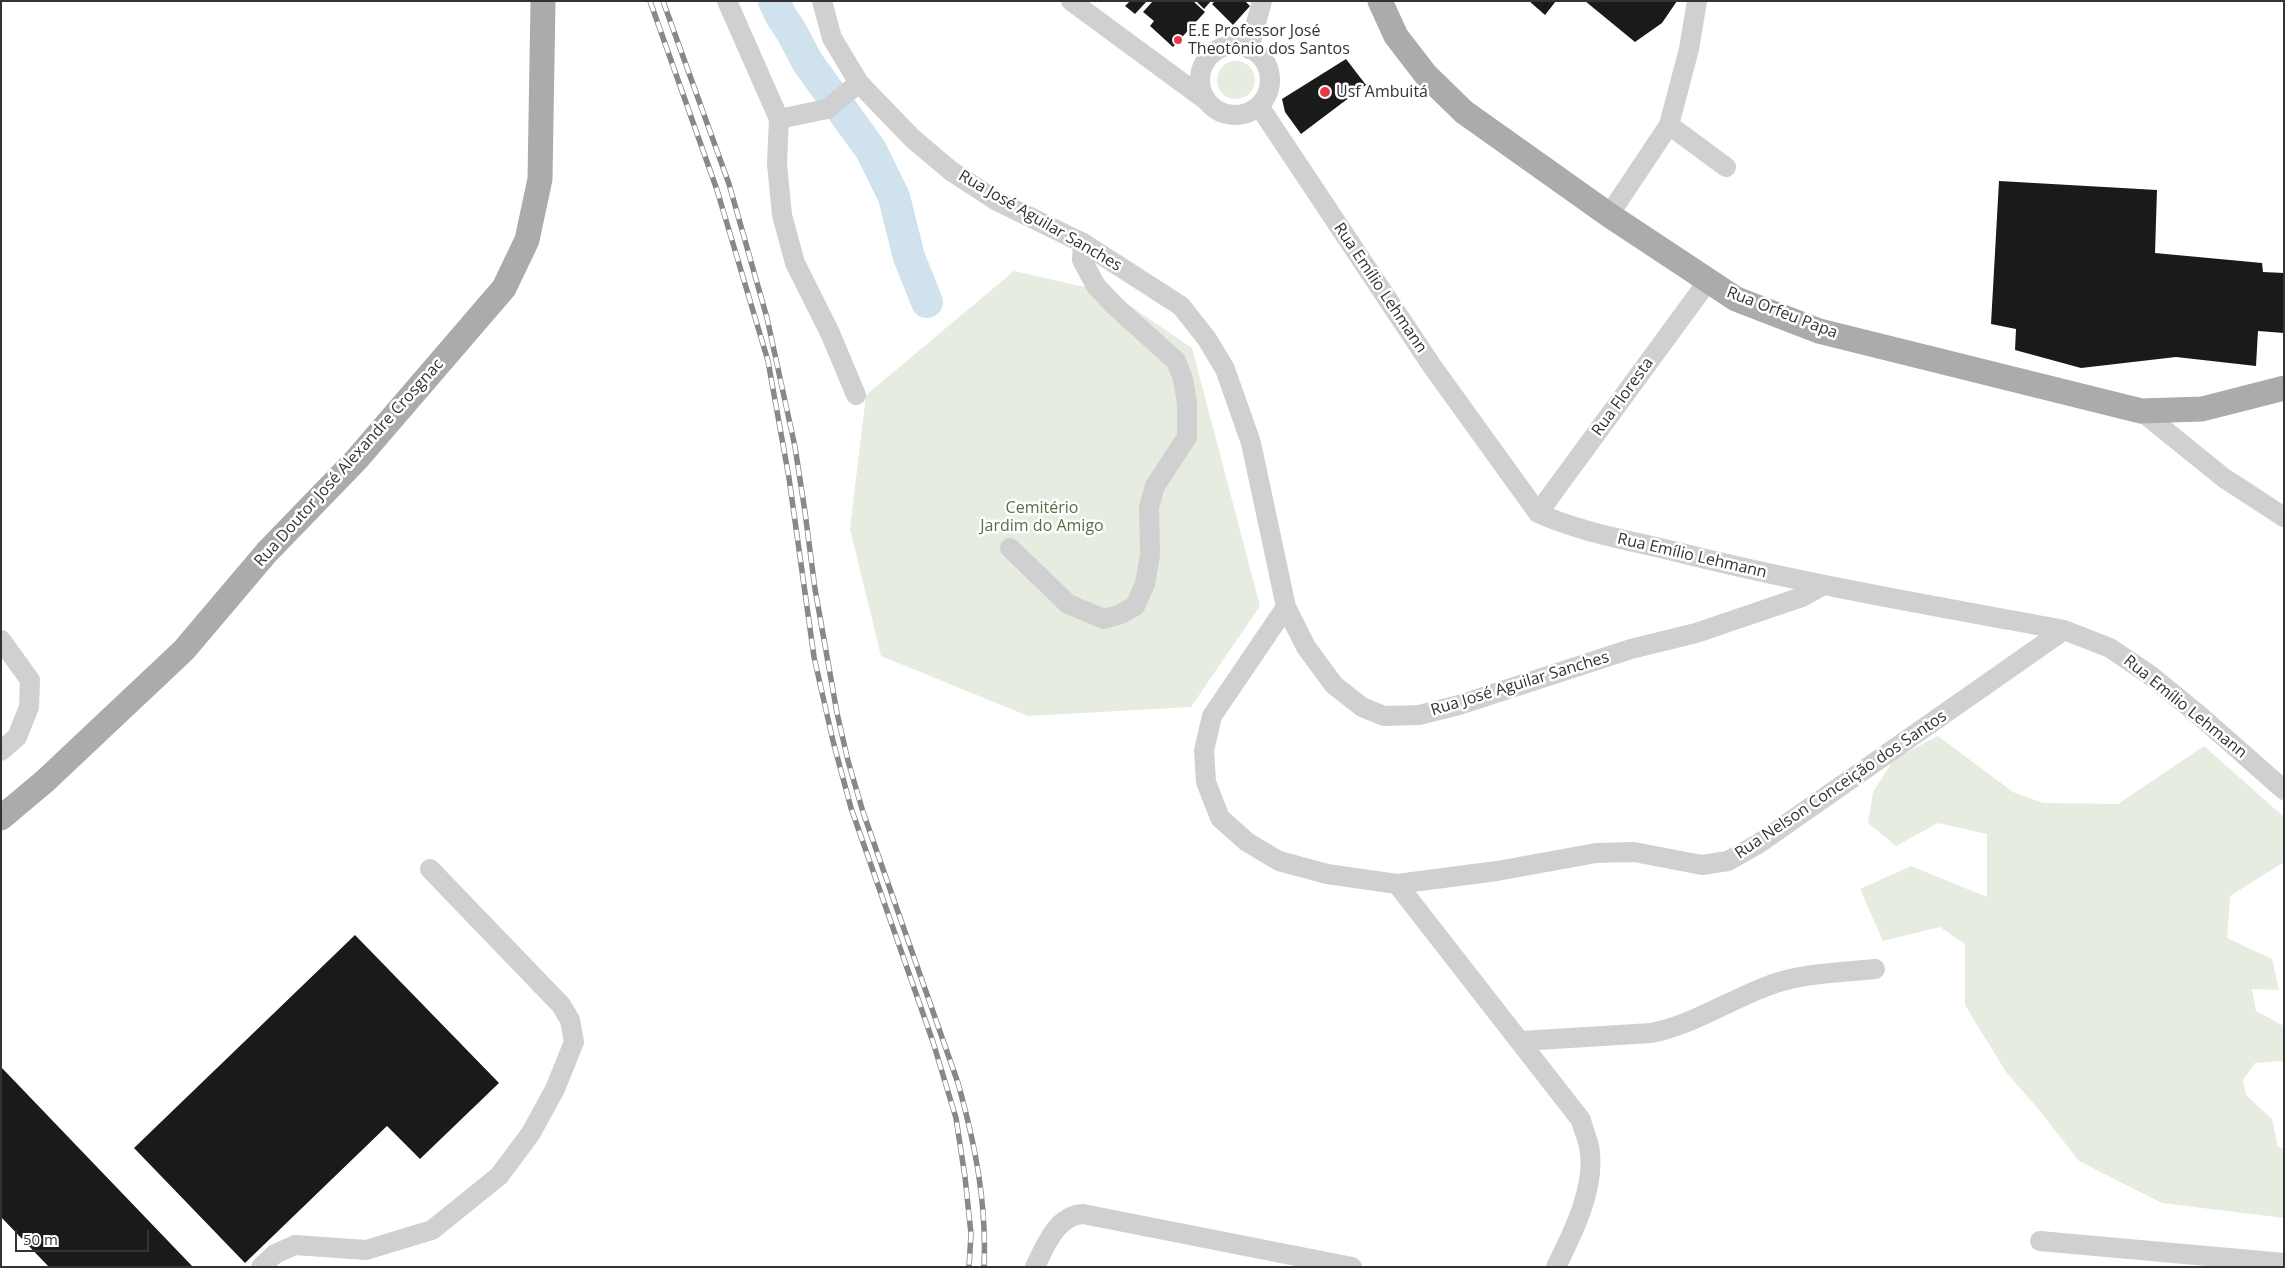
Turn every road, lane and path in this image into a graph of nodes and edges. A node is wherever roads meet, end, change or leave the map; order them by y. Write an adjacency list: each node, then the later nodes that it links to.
1 (544, 1): 32 (main road, Rua Doutor José Alexandre Crosgnac)
2 (727, 1): 14 (street)
3 (822, 1): 11 (street, Rua José Aguilar Sanches)
4 (1071, 1): 10 (street)
5 (1262, 1): 8 (street)
6 (1380, 1): 17 (main road, Rua Orfeu Papa)
7 (1697, 1): 15 (street)
8 (1249, 49): 9 (street); 13 (street)
9 (1200, 76): 10 (street); 12 (street)
10 (1178, 79): 12 (street)
11 (852, 89): 14 (street); 18 (street, Rua José Aguilar Sanches)
12 (1207, 101): 13 (street)
13 (1258, 106): 23 (street, Rua Emílio Lehmann)
14 (779, 119): 21 (street)
15 (1669, 125): 16 (street); 17 (street)
16 (1726, 167)
17 (1609, 215): 19 (main road, Rua Orfeu Papa)
18 (1083, 242): 25 (street); 27 (street, Rua José Aguilar Sanches)
19 (1708, 281): 22 (main road, Rua Orfeu Papa); 23 (street, Rua Floresta)
20 (2284, 388): 22 (main road, Rua Orfeu Papa)
21 (856, 395)
22 (2141, 410): 24 (street)
23 (1538, 513): 26 (street, Rua Emílio Lehmann)
24 (2284, 517)
25 (1010, 548)
26 (1824, 585): 27 (street, Rua José Aguilar Sanches); 28 (street, Rua Emílio Lehmann)
27 (1286, 607): 34 (street, Rua Nelson Conceição dos Santos)
28 (2064, 630): 31 (street, Rua Emílio Lehmann); 34 (street, Rua Nelson Conceição dos Santos)
29 (1, 640): 30 (street)
30 (1, 751)
31 (2284, 790)
32 (1, 818)
33 (430, 869): 39 (street)
34 (1397, 884): 36 (street)
35 (1874, 969): 36 (street)
36 (1521, 1041): 42 (street)
37 (2040, 1242): 38 (street)
38 (2284, 1263)
39 (261, 1267)
40 (1035, 1267): 41 (street)
41 (1352, 1267)
42 (1556, 1267)

